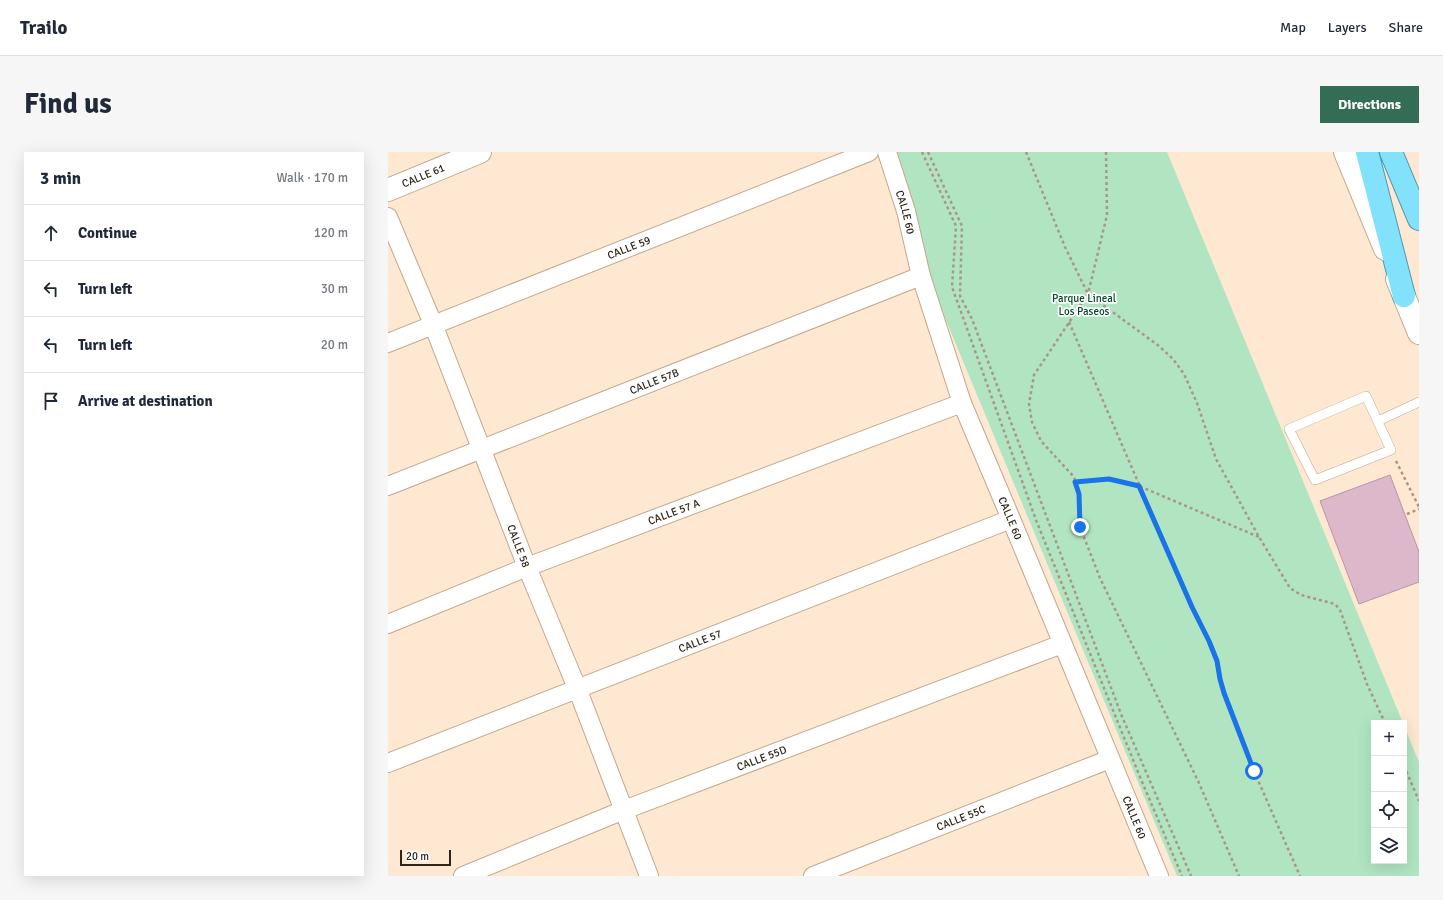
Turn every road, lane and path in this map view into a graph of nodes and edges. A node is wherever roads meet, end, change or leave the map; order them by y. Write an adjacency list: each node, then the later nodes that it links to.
1 (480, 152): 11 (main road, CALLE 61)
2 (869, 152): 18 (street, CALLE 59)
3 (887, 152): 14 (street, CALLE 60)
4 (922, 152): 47 (path)
5 (928, 152): 48 (path)
6 (1026, 152): 15 (path)
7 (1106, 152): 15 (path)
8 (1345, 152): 16 (main road)
9 (1367, 152): 16 (highway)
10 (1391, 152): 13 (highway)
11 (388, 190)
12 (388, 217): 18 (street, CALLE 58)
13 (1419, 220)
14 (921, 276): 22 (street, CALLE 60); 24 (street, CALLE 57B)
15 (1088, 294): 17 (path); 32 (path)
16 (1404, 296): 19 (main road)
17 (1069, 322): 26 (path); 28 (path)
18 (433, 324): 20 (street, CALLE 59); 24 (street, CALLE 58)
19 (1419, 332)
20 (388, 343)
21 (1419, 402): 23 (lane)
22 (962, 403): 31 (street, CALLE 60); 33 (street, CALLE 57 A)
23 (1378, 422): 25 (lane); 25 (lane)
24 (481, 449): 27 (street, CALLE 57B); 33 (street, CALLE 58)
25 (1391, 450): 29 (path)
26 (1075, 482): 28 (path); 49 (path)
27 (388, 486)
28 (1139, 486): 32 (path); 50 (path)
29 (1419, 508): 30 (path)
30 (1407, 514)
31 (1011, 519): 35 (street, CALLE 60); 36 (street, CALLE 57)
32 (1259, 537): 37 (path)
33 (527, 567): 34 (street, CALLE 57 A); 36 (street, CALLE 58)
34 (388, 624)
35 (1062, 644): 38 (street, CALLE 60); 42 (street, CALLE 55D)
36 (577, 688): 39 (street, CALLE 57); 42 (street, CALLE 58)
37 (1384, 720)
38 (1110, 759): 45 (street, CALLE 55C); 46 (street, CALLE 60)
39 (388, 763)
40 (1407, 773): 41 (path)
41 (1419, 801)
42 (624, 810): 43 (street, CALLE 55D); 44 (street, CALLE 58)
43 (463, 876)
44 (649, 876)
45 (812, 876)
46 (1159, 876)
47 (1182, 876)
48 (1191, 876)
49 (1239, 876)
50 (1300, 876)

